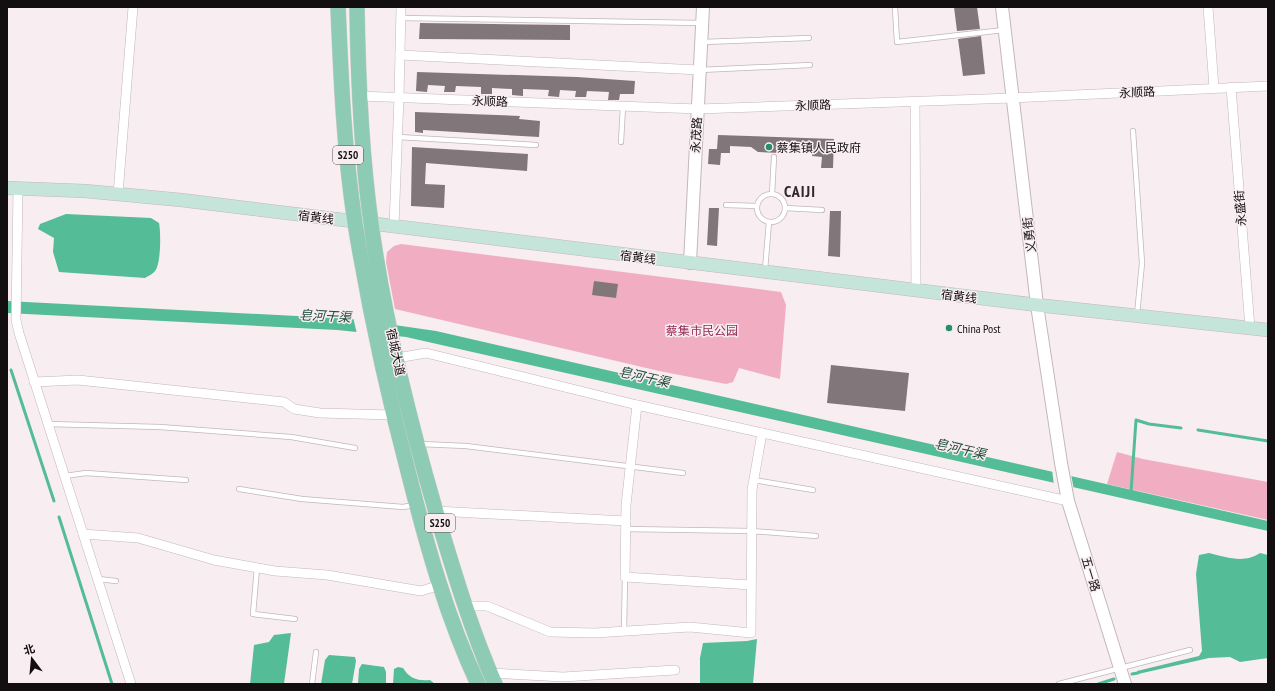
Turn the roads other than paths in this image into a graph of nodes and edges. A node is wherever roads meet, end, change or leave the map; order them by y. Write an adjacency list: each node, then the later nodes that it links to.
1 (133, 7): 32 (street)
2 (338, 7): 38 (main road, 宿城大道 / S250)
3 (357, 7): 20 (main road, 宿城大道 / S250)
4 (400, 7): 9 (street)
5 (703, 7): 10 (street, 永茂路)
6 (895, 7): 11 (lane)
7 (1002, 7): 11 (street, 义勇街)
8 (1208, 7): 19 (street)
9 (400, 18): 10 (lane); 14 (street)
10 (702, 23): 13 (street, 永茂路)
11 (1005, 30): 22 (street, 义勇街)
12 (809, 38): 13 (lane)
13 (701, 42): 16 (street, 永茂路)
14 (400, 55): 16 (street); 21 (street)
15 (810, 65): 16 (lane)
16 (699, 70): 25 (street, 永茂路)
17 (1268, 86): 18 (street, 永顺路)
18 (1231, 87): 19 (street, 永顺路); 47 (street, 永盛街)
19 (1214, 88): 22 (street, 永顺路)
20 (359, 96): 21 (street, 永顺路); 40 (main road, 宿城大道 / S250)
21 (400, 97): 24 (street, 永顺路); 27 (street)
22 (1013, 98): 23 (street, 永顺路); 45 (street, 义勇街)
23 (915, 102): 25 (street, 永顺路); 44 (street)
24 (623, 106): 25 (street, 永顺路); 28 (lane)
25 (698, 109): 42 (street, 永茂路)
26 (1133, 131): 46 (lane)
27 (398, 137): 29 (lane); 41 (street)
28 (620, 142)
29 (536, 145)
30 (774, 157): 33 (lane)
31 (12, 189): 32 (main road, 宿黄线); 50 (street)
32 (118, 194): 38 (main road, 宿黄线)
33 (772, 194): 35 (lane); 36 (lane)
34 (726, 205): 35 (lane)
35 (757, 206): 39 (lane)
36 (786, 208): 37 (lane); 39 (lane)
37 (822, 210)
38 (355, 221): 40 (main road, 宿黄线); 52 (main road, 宿城大道 / S250)
39 (769, 222): 43 (lane)
40 (371, 223): 41 (main road, 宿黄线); 49 (main road, 宿城大道 / S250)
41 (394, 226): 42 (main road, 宿黄线)
42 (690, 263): 43 (main road, 宿黄线)
43 (765, 272): 44 (main road, 宿黄线)
44 (916, 290): 45 (main road, 宿黄线)
45 (1037, 305): 46 (main road, 宿黄线); 57 (street, 义勇街)
46 (1137, 316): 47 (main road, 宿黄线)
47 (1250, 328): 48 (main road, 宿黄线)
48 (1268, 330)
49 (397, 358): 51 (street); 55 (main road, 宿城大道 / S250)
50 (34, 382): 52 (street); 53 (street)
51 (637, 405): 54 (street); 58 (street)
52 (393, 415): 66 (main road, 宿城大道 / S250)
53 (48, 424): 56 (lane); 60 (street)
54 (762, 433): 62 (street); 65 (street)
55 (417, 444): 58 (lane); 67 (main road, 宿城大道 / S250)
56 (355, 448)
57 (1061, 463): 65 (street, 五一路)
58 (630, 468): 59 (lane); 68 (street)
59 (683, 473)
60 (64, 476): 61 (lane); 70 (street)
61 (186, 480)
62 (754, 480): 64 (lane); 69 (street)
63 (239, 489): 66 (lane)
64 (813, 490)
65 (1068, 501): 83 (street, 五一路)
66 (417, 505): 77 (main road, 宿城大道 / S250)
67 (436, 511): 68 (street); 78 (main road, 宿城大道 / S250)
68 (626, 525): 69 (lane); 73 (street)
69 (752, 531): 71 (lane); 76 (street)
70 (83, 534): 72 (street); 74 (street)
71 (816, 536)
72 (257, 568): 77 (street); 79 (lane)
73 (625, 577): 76 (street); 80 (lane)
74 (98, 579): 75 (lane); 86 (street)
75 (116, 581)
76 (751, 585): 80 (street)
77 (440, 586): 88 (main road, 宿城大道 / S250)
78 (466, 606): 80 (street); 85 (main road, 宿城大道 / S250)
79 (295, 619)
80 (624, 632)
81 (1190, 650): 83 (lane)
82 (316, 652): 87 (lane)
83 (1120, 668): 89 (lane); 90 (street, 五一路)
84 (675, 670): 85 (street)
85 (493, 678)
86 (131, 684)
87 (312, 684)
88 (478, 684)
89 (1059, 684)
90 (1126, 684)

